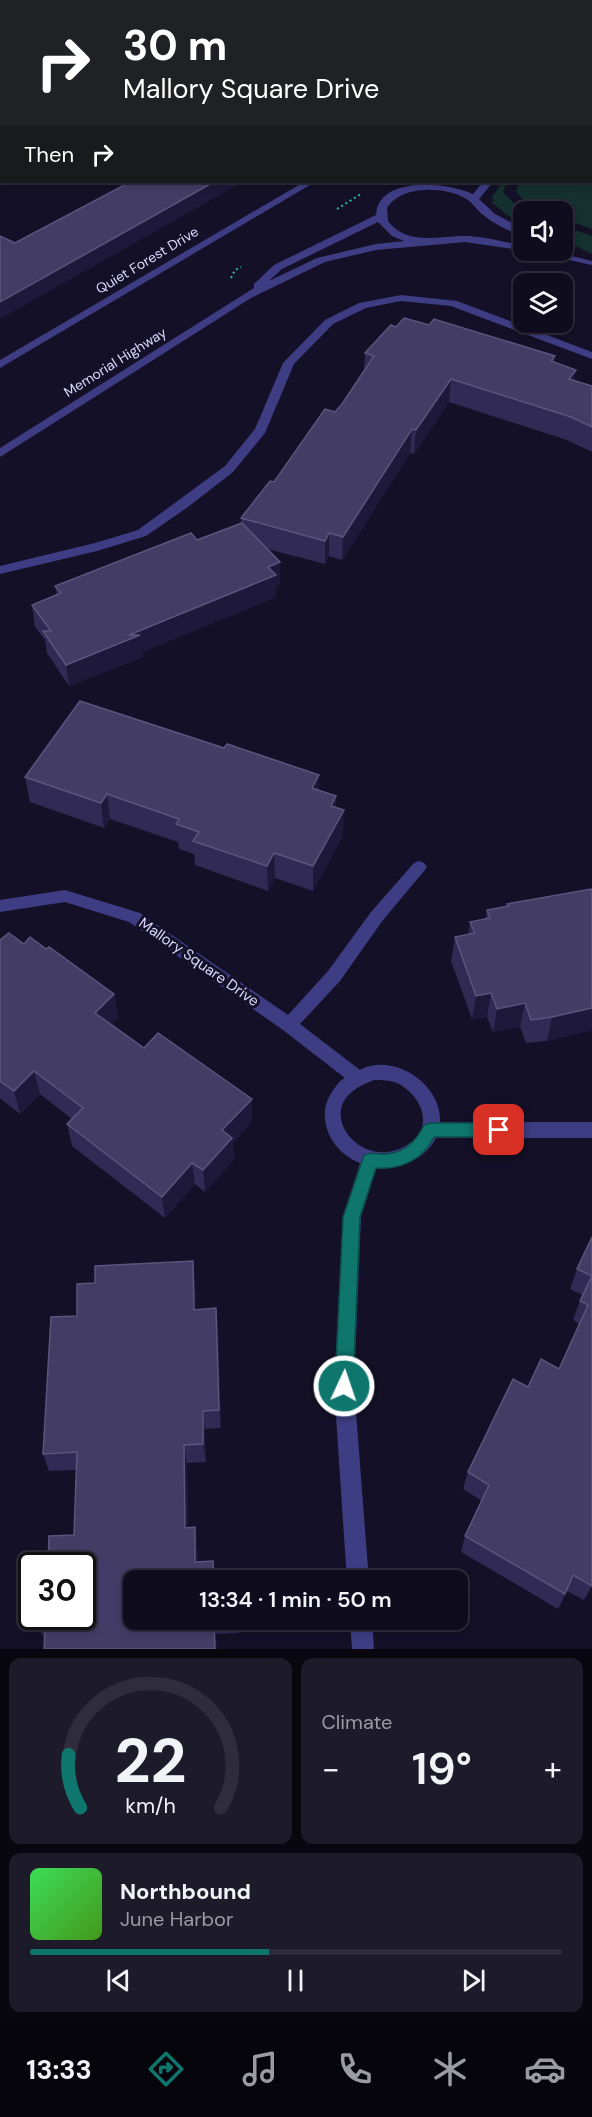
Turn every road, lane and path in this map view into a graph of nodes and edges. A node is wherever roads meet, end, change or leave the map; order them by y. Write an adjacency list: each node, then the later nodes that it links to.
1 (308, 183): 15 (street, Quiet Forest Drive)
2 (429, 183): 4 (street)
3 (487, 183): 5 (street)
4 (420, 188): 5 (street); 6 (street)
5 (474, 199): 7 (street)
6 (381, 217): 8 (street); 13 (street, Memorial Highway)
7 (513, 228)
8 (420, 242): 9 (street, Memorial Highway); 13 (street, Memorial Highway)
9 (513, 247)
10 (573, 255): 12 (street)
11 (573, 259): 12 (street)
12 (591, 263)
13 (247, 296): 16 (street, Memorial Highway)
14 (592, 356): 17 (street)
15 (0, 365)
16 (0, 453)
17 (0, 570)
18 (419, 867): 20 (street)
19 (0, 906): 20 (street, Mallory Square Drive)
20 (289, 1025): 21 (street, Mallory Square Drive)
21 (356, 1077): 22 (street); 24 (street)
22 (430, 1130): 23 (street); 24 (street)
23 (592, 1130)
24 (370, 1160): 25 (street)
25 (357, 1570)
26 (362, 1630): 27 (street)
27 (363, 1649)

